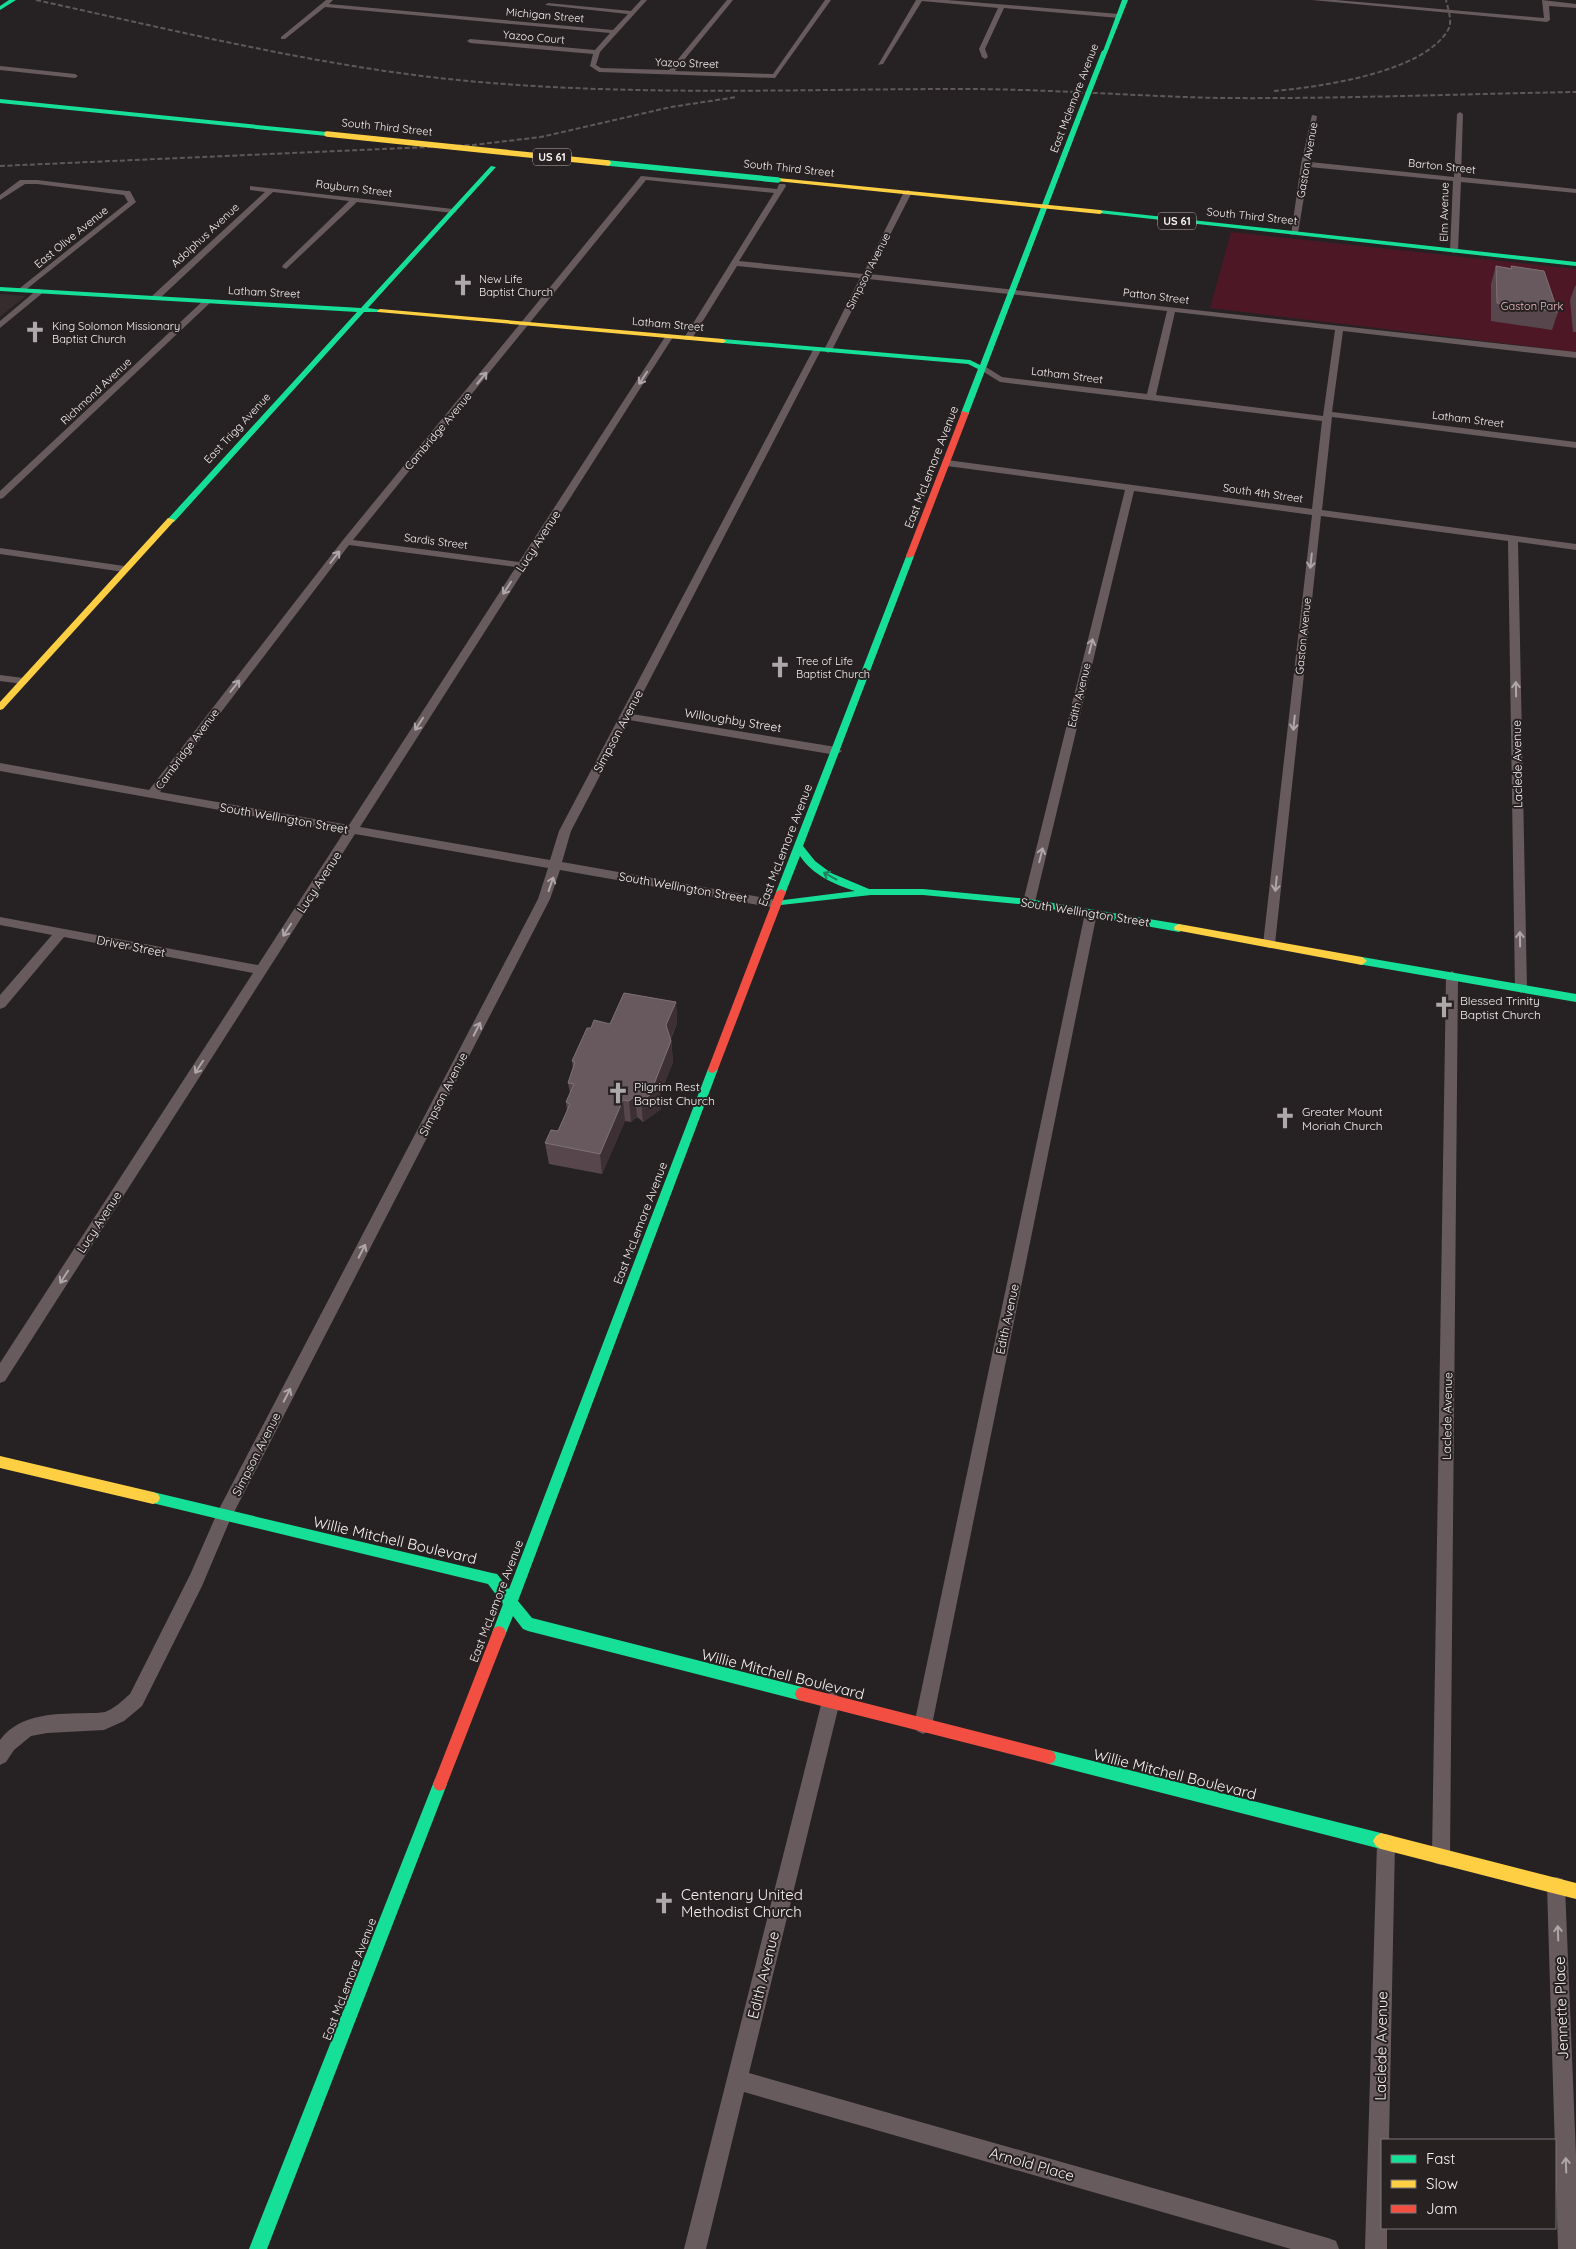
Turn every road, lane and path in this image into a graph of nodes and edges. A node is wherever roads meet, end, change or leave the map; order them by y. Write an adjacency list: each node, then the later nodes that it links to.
1 (13, 0): 15 (main road)
2 (330, 0): 11 (street)
3 (644, 0): 16 (street)
4 (730, 0): 26 (street)
5 (828, 0): 28 (street)
6 (918, 0): 23 (street)
7 (924, 0): 14 (street)
8 (1125, 0): 17 (main road, East Mclemore Avenue)
9 (1315, 0): 10 (street)
10 (1545, 2): 13 (street)
11 (324, 5): 18 (street, Michigan Street); 19 (street)
12 (548, 5): 16 (street)
13 (1576, 6)
14 (1002, 7): 17 (street); 22 (street)
15 (0, 8)
16 (632, 13): 18 (street)
17 (1119, 16): 42 (main road, East Mclemore Avenue, bridge)
18 (615, 32): 21 (street)
19 (283, 38)
20 (470, 41): 21 (street, Yazoo Court)
21 (596, 52): 25 (street)
22 (985, 57)
23 (880, 64)
24 (0, 68): 27 (street)
25 (598, 70): 26 (street, Yazoo Street)
26 (670, 73): 28 (street, Yazoo Street)
27 (75, 76)
28 (775, 76)
29 (0, 101): 35 (main road, South Third Street / US 61, bridge)
30 (1460, 114): 34 (street, Elm Avenue)
31 (1314, 116): 32 (street, Gaston Avenue)
32 (1305, 164): 34 (street, Barton Street); 44 (street, Gaston Avenue)
33 (494, 167): 43 (main road, East Trigg Avenue)
34 (1456, 179): 38 (street, Barton Street); 45 (street, Elm Avenue)
35 (780, 184): 39 (main road, South Third Street / US 61); 46 (street); 58 (street, Cambridge Avenue)
36 (253, 188): 37 (street, Rayburn Street)
37 (271, 190): 41 (street, Rayburn Street); 54 (street, Adolphus Avenue)
38 (1576, 191)
39 (908, 192): 42 (main road, South Third Street / US 61); 49 (street, Simpson Avenue)
40 (0, 198): 51 (street, East Olive Avenue)
41 (355, 200): 43 (street, Rayburn Street); 48 (street)
42 (1046, 206): 44 (main road, South Third Street / US 61); 53 (main road, East McLemore Avenue)
43 (453, 211): 57 (main road, East Trigg Avenue)
44 (1294, 233): 45 (main road, South Third Street / US 61)
45 (1454, 251): 47 (main road, South Third Street / US 61)
46 (734, 263): 49 (street, Patton Street); 62 (street)
47 (1576, 264)
48 (286, 267)
49 (865, 276): 53 (street, Patton Street); 63 (street, Simpson Avenue)
50 (0, 289): 51 (main road, Latham Street)
51 (23, 290): 52 (main road, Latham Street)
52 (41, 291): 54 (main road, Latham Street); 59 (street)
53 (1013, 291): 56 (street, Patton Street); 65 (main road, East McLemore Avenue)
54 (155, 298): 55 (main road, Latham Street)
55 (208, 301): 57 (main road, Latham Street); 71 (street, Richmond Avenue)
56 (1172, 309): 60 (street, Patton Street); 66 (street)
57 (362, 311): 58 (main road, Latham Street); 78 (main road, East Trigg Avenue)
58 (526, 324): 61 (main road, Latham Street); 74 (street, Cambridge Avenue, one-way to 58)
59 (0, 325)
60 (1339, 329): 64 (street, Patton Street); 67 (street, Gaston Avenue)
61 (669, 337): 62 (main road, Latham Street); 77 (street, Lucy Avenue, one-way to 77)
62 (688, 338): 63 (main road, Latham Street)
63 (822, 350): 65 (main road, Latham Street); 82 (street, Simpson Avenue)
64 (1576, 355)
65 (983, 369): 66 (street, Latham Street); 69 (main road, East McLemore Avenue)
66 (1152, 398): 67 (street, Latham Street)
67 (1327, 417): 68 (street, Latham Street); 72 (street, Gaston Avenue)
68 (1576, 445)
69 (947, 463): 70 (street, South 4th Street); 83 (main road, East McLemore Avenue)
70 (1130, 487): 72 (street, South 4th Street); 90 (street, Edith Avenue, one-way to 70)
71 (0, 496)
72 (1317, 513): 73 (street, South 4th Street); 95 (street, Gaston Avenue, one-way to 95)
73 (1513, 540): 75 (street, South 4th Street); 98 (street, Laclede Avenue, one-way to 73)
74 (346, 542): 77 (street, Sardis Street); 85 (street, Cambridge Avenue, one-way to 74)
75 (1576, 548)
76 (0, 551): 78 (street)
77 (522, 565): 86 (street, Lucy Avenue, one-way to 86)
78 (124, 569): 80 (main road, East Trigg Avenue)
79 (0, 678): 80 (street)
80 (23, 681): 81 (main road, East Trigg Avenue)
81 (0, 707)
82 (626, 716): 83 (street, Willoughby Street); 88 (street, Simpson Avenue)
83 (836, 750): 87 (main road, East McLemore Avenue)
84 (0, 767): 85 (street, South Wellington Street)
85 (152, 794): 86 (street, South Wellington Street)
86 (351, 830): 88 (street, South Wellington Street); 96 (street, Lucy Avenue, one-way to 96)
87 (798, 847): 89 (main road, one-way to 87); 91 (main road, East McLemore Avenue)
88 (556, 865): 91 (street, South Wellington Street); 103 (street, Simpson Avenue, one-way to 88)
89 (871, 892): 90 (main road, South Wellington Street); 91 (main road, South Wellington Street)
90 (1029, 902): 92 (main road, South Wellington Street)
91 (776, 904): 104 (main road, East McLemore Avenue)
92 (1092, 913): 95 (main road, South Wellington Street); 106 (street, Edith Avenue)
93 (0, 921): 94 (street, Driver Street)
94 (61, 933): 96 (street, Driver Street); 100 (street)
95 (1269, 944): 97 (main road, South Wellington Street)
96 (262, 970): 101 (street, Lucy Avenue, one-way to 101)
97 (1452, 976): 98 (main road, South Wellington Street); 109 (street, Laclede Avenue)
98 (1521, 988): 99 (main road, South Wellington Street)
99 (1576, 998)
100 (0, 1004)
101 (0, 1376)
102 (0, 1462): 103 (main road, Willie Mitchell Boulevard)
103 (224, 1516): 104 (main road, Willie Mitchell Boulevard); 107 (street, Simpson Avenue)
104 (511, 1603): 105 (main road, Willie Mitchell Boulevard); 113 (main road, East McLemore Avenue)
105 (831, 1701): 106 (main road, Willie Mitchell Boulevard); 112 (street, Edith Avenue)
106 (923, 1725): 108 (main road, Willie Mitchell Boulevard)
107 (0, 1756)
108 (1386, 1843): 109 (main road, Willie Mitchell Boulevard); 116 (street, Laclede Avenue)
109 (1441, 1856): 110 (main road, Willie Mitchell Boulevard)
110 (1556, 1886): 111 (main road, Willie Mitchell Boulevard); 117 (street, Jennette Place, one-way to 110)
111 (1576, 1891)
112 (737, 2080): 114 (street, Edith Avenue); 115 (street, Arnold Place)
113 (258, 2249)
114 (695, 2249)
115 (1328, 2249)
116 (1376, 2249)
117 (1570, 2249)

